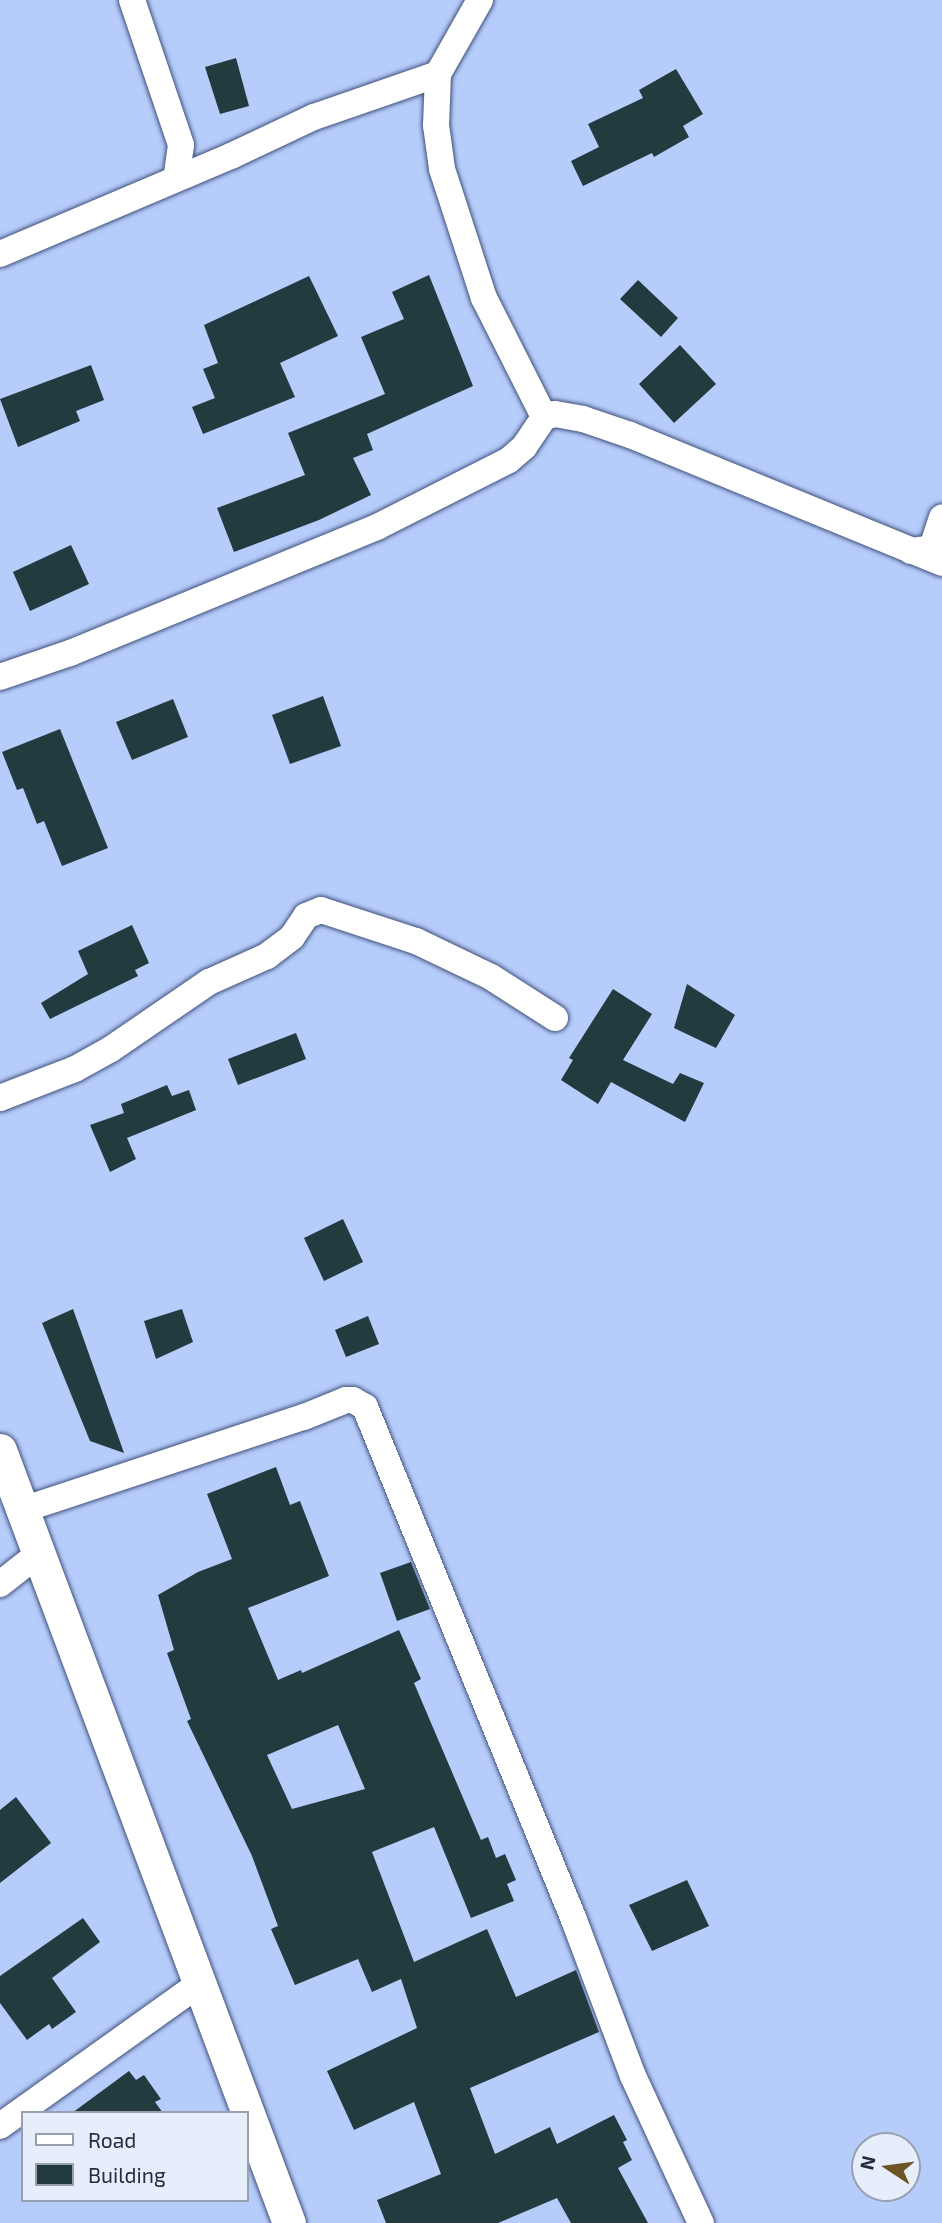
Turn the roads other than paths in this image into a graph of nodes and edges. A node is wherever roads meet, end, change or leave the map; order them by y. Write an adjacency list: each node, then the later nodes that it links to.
1 (132, 0): 4 (street)
2 (480, 0): 3 (street)
3 (438, 75): 4 (street); 6 (street)
4 (176, 179): 5 (street)
5 (0, 254)
6 (544, 416): 8 (street); 10 (street)
7 (942, 518): 8 (street)
8 (911, 551): 9 (street)
9 (942, 564)
10 (0, 677)
11 (555, 1018): 12 (street)
12 (0, 1098)
13 (0, 1450): 14 (street)
14 (22, 1510): 15 (street); 24 (street)
15 (37, 1555): 16 (street); 17 (street)
16 (0, 1584)
17 (198, 1985): 19 (street); 20 (street)
18 (21, 2111): 22 (street)
19 (21, 2111)
20 (246, 2111)
21 (248, 2116): 23 (street)
22 (0, 2126)
23 (289, 2223)
24 (701, 2223)

